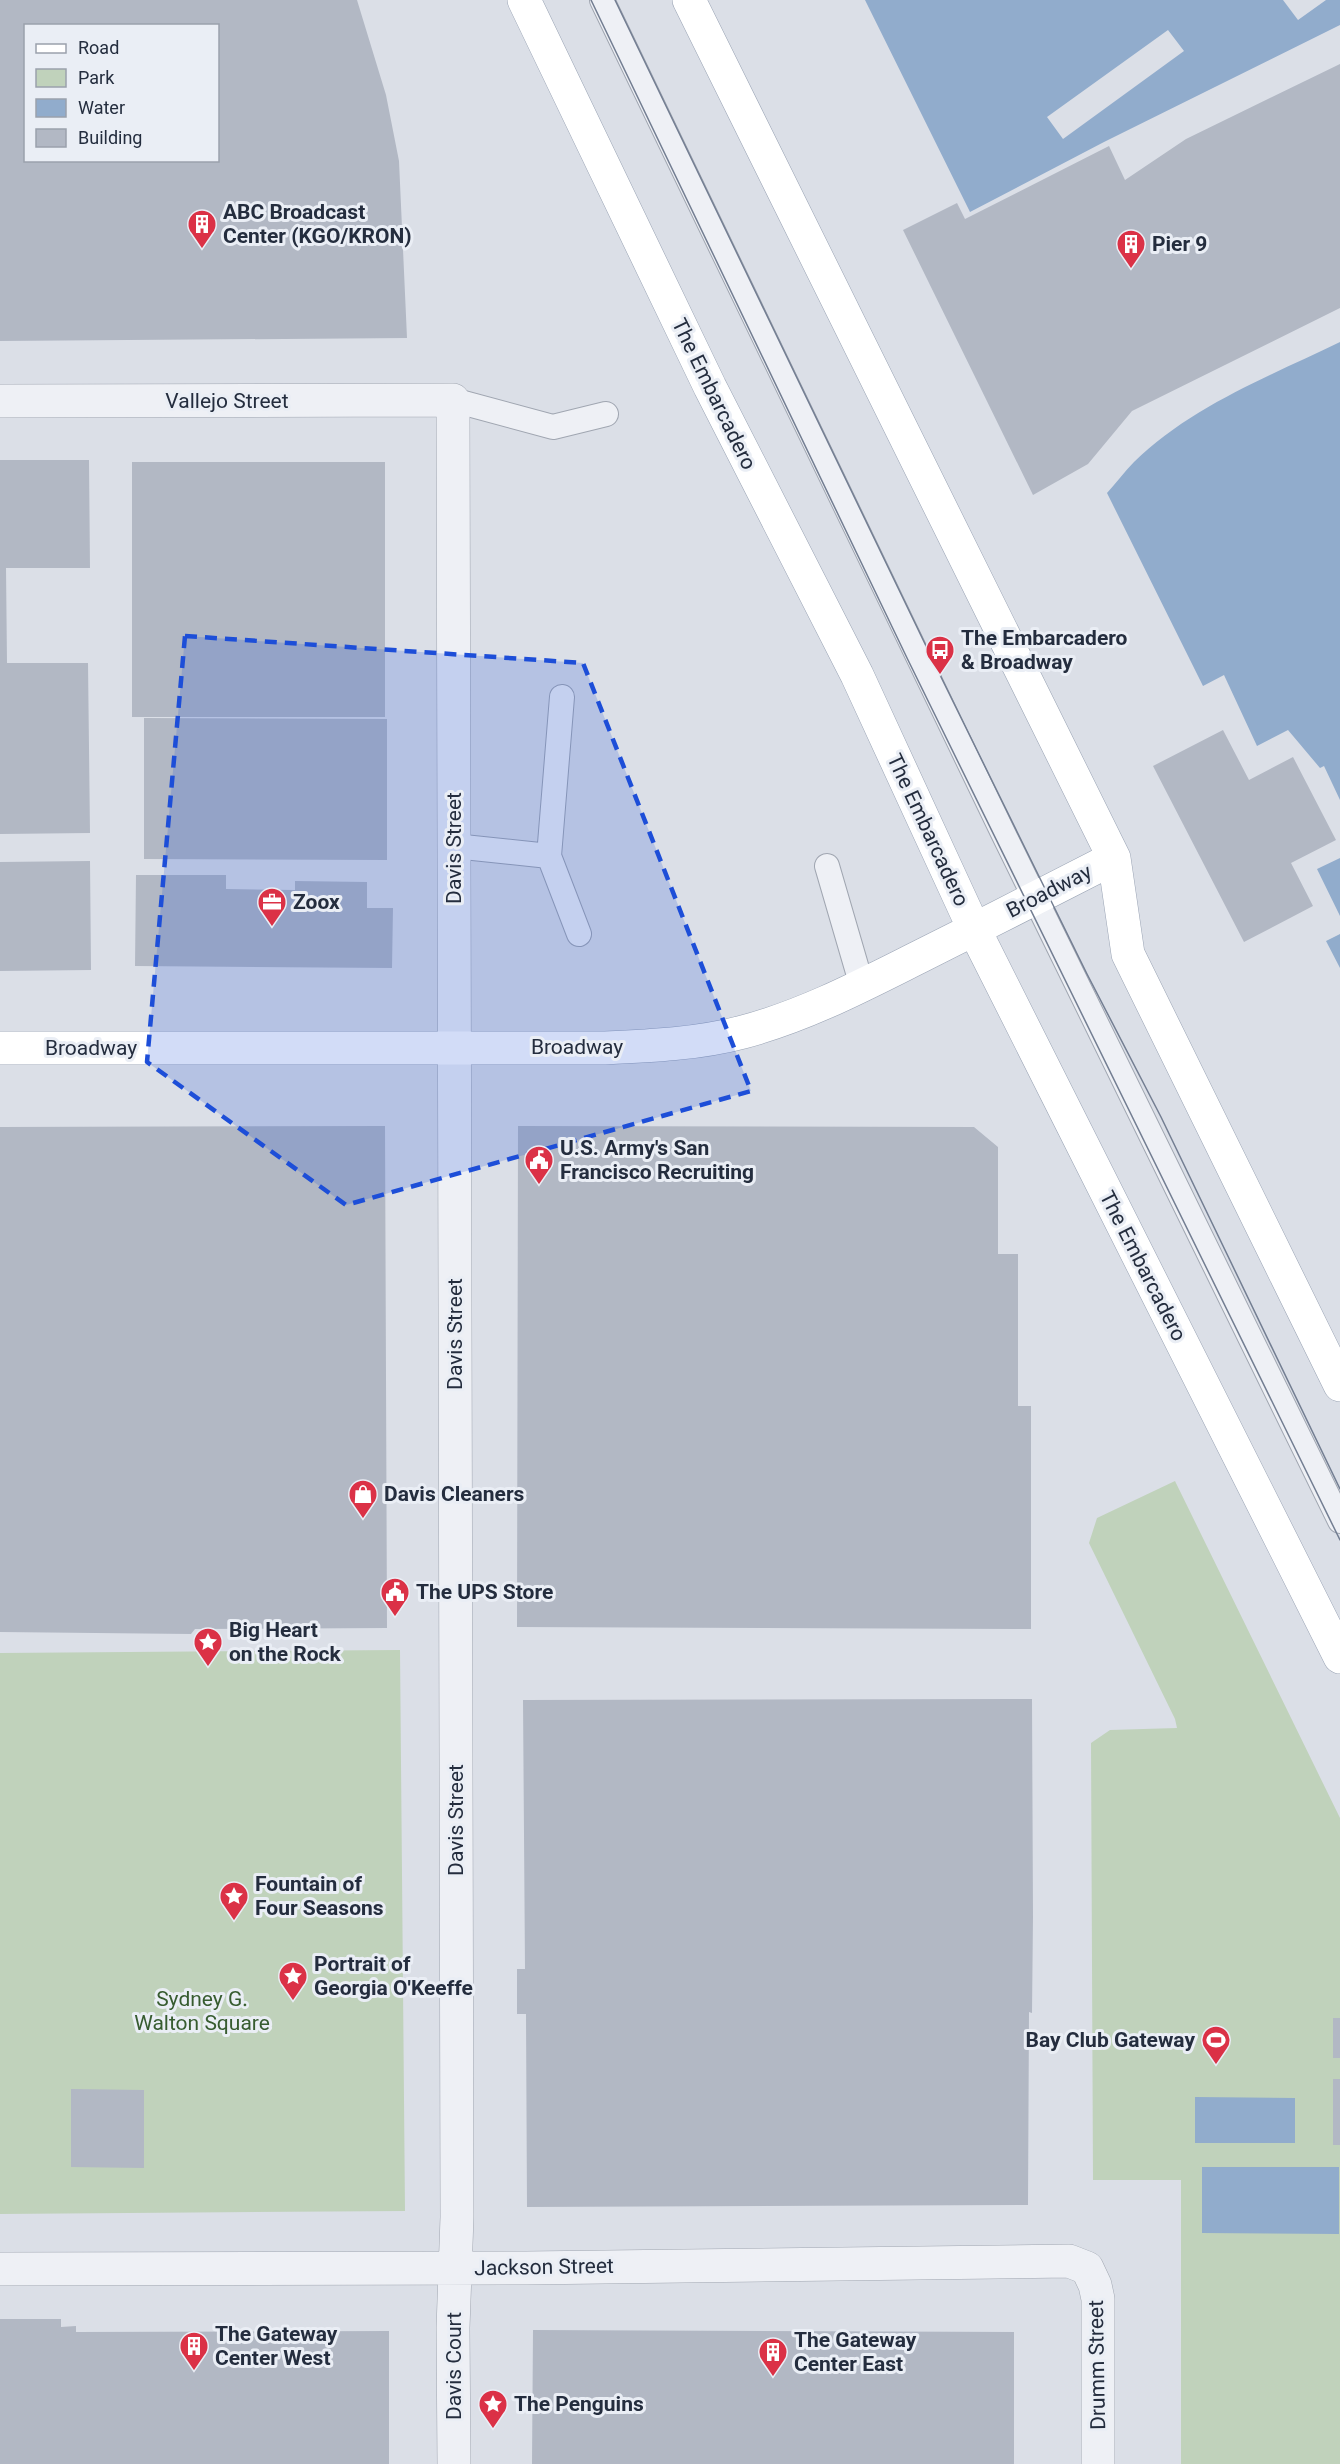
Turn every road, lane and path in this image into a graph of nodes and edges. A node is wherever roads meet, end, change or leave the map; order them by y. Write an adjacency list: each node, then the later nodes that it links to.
1 (524, 0): 13 (main road, The Embarcadero)
2 (602, 0): 12 (lane)
3 (689, 0): 10 (main road)
4 (453, 400): 5 (street, Vallejo Street); 6 (lane); 8 (street, Davis Street)
5 (0, 401)
6 (606, 414)
7 (562, 697): 9 (lane)
8 (454, 846): 9 (lane); 17 (street, Davis Street)
9 (549, 855): 14 (lane)
10 (1114, 858): 12 (main road, Broadway); 18 (main road)
11 (827, 866): 15 (lane)
12 (1035, 898): 13 (main road, Broadway); 19 (lane)
13 (974, 929): 15 (main road, Broadway); 20 (main road, The Embarcadero)
14 (579, 934)
15 (862, 986): 17 (main road, Broadway)
16 (0, 1048): 17 (main road, Broadway)
17 (454, 1048): 21 (street, Davis Street)
18 (1340, 1386)
19 (1340, 1521)
20 (1340, 1657)
21 (454, 2268): 22 (street, Jackson Street); 23 (street, Jackson Street); 24 (street, Davis Court)
22 (1087, 2268): 25 (street, Drumm Street)
23 (0, 2269)
24 (454, 2464)
25 (1098, 2464)

